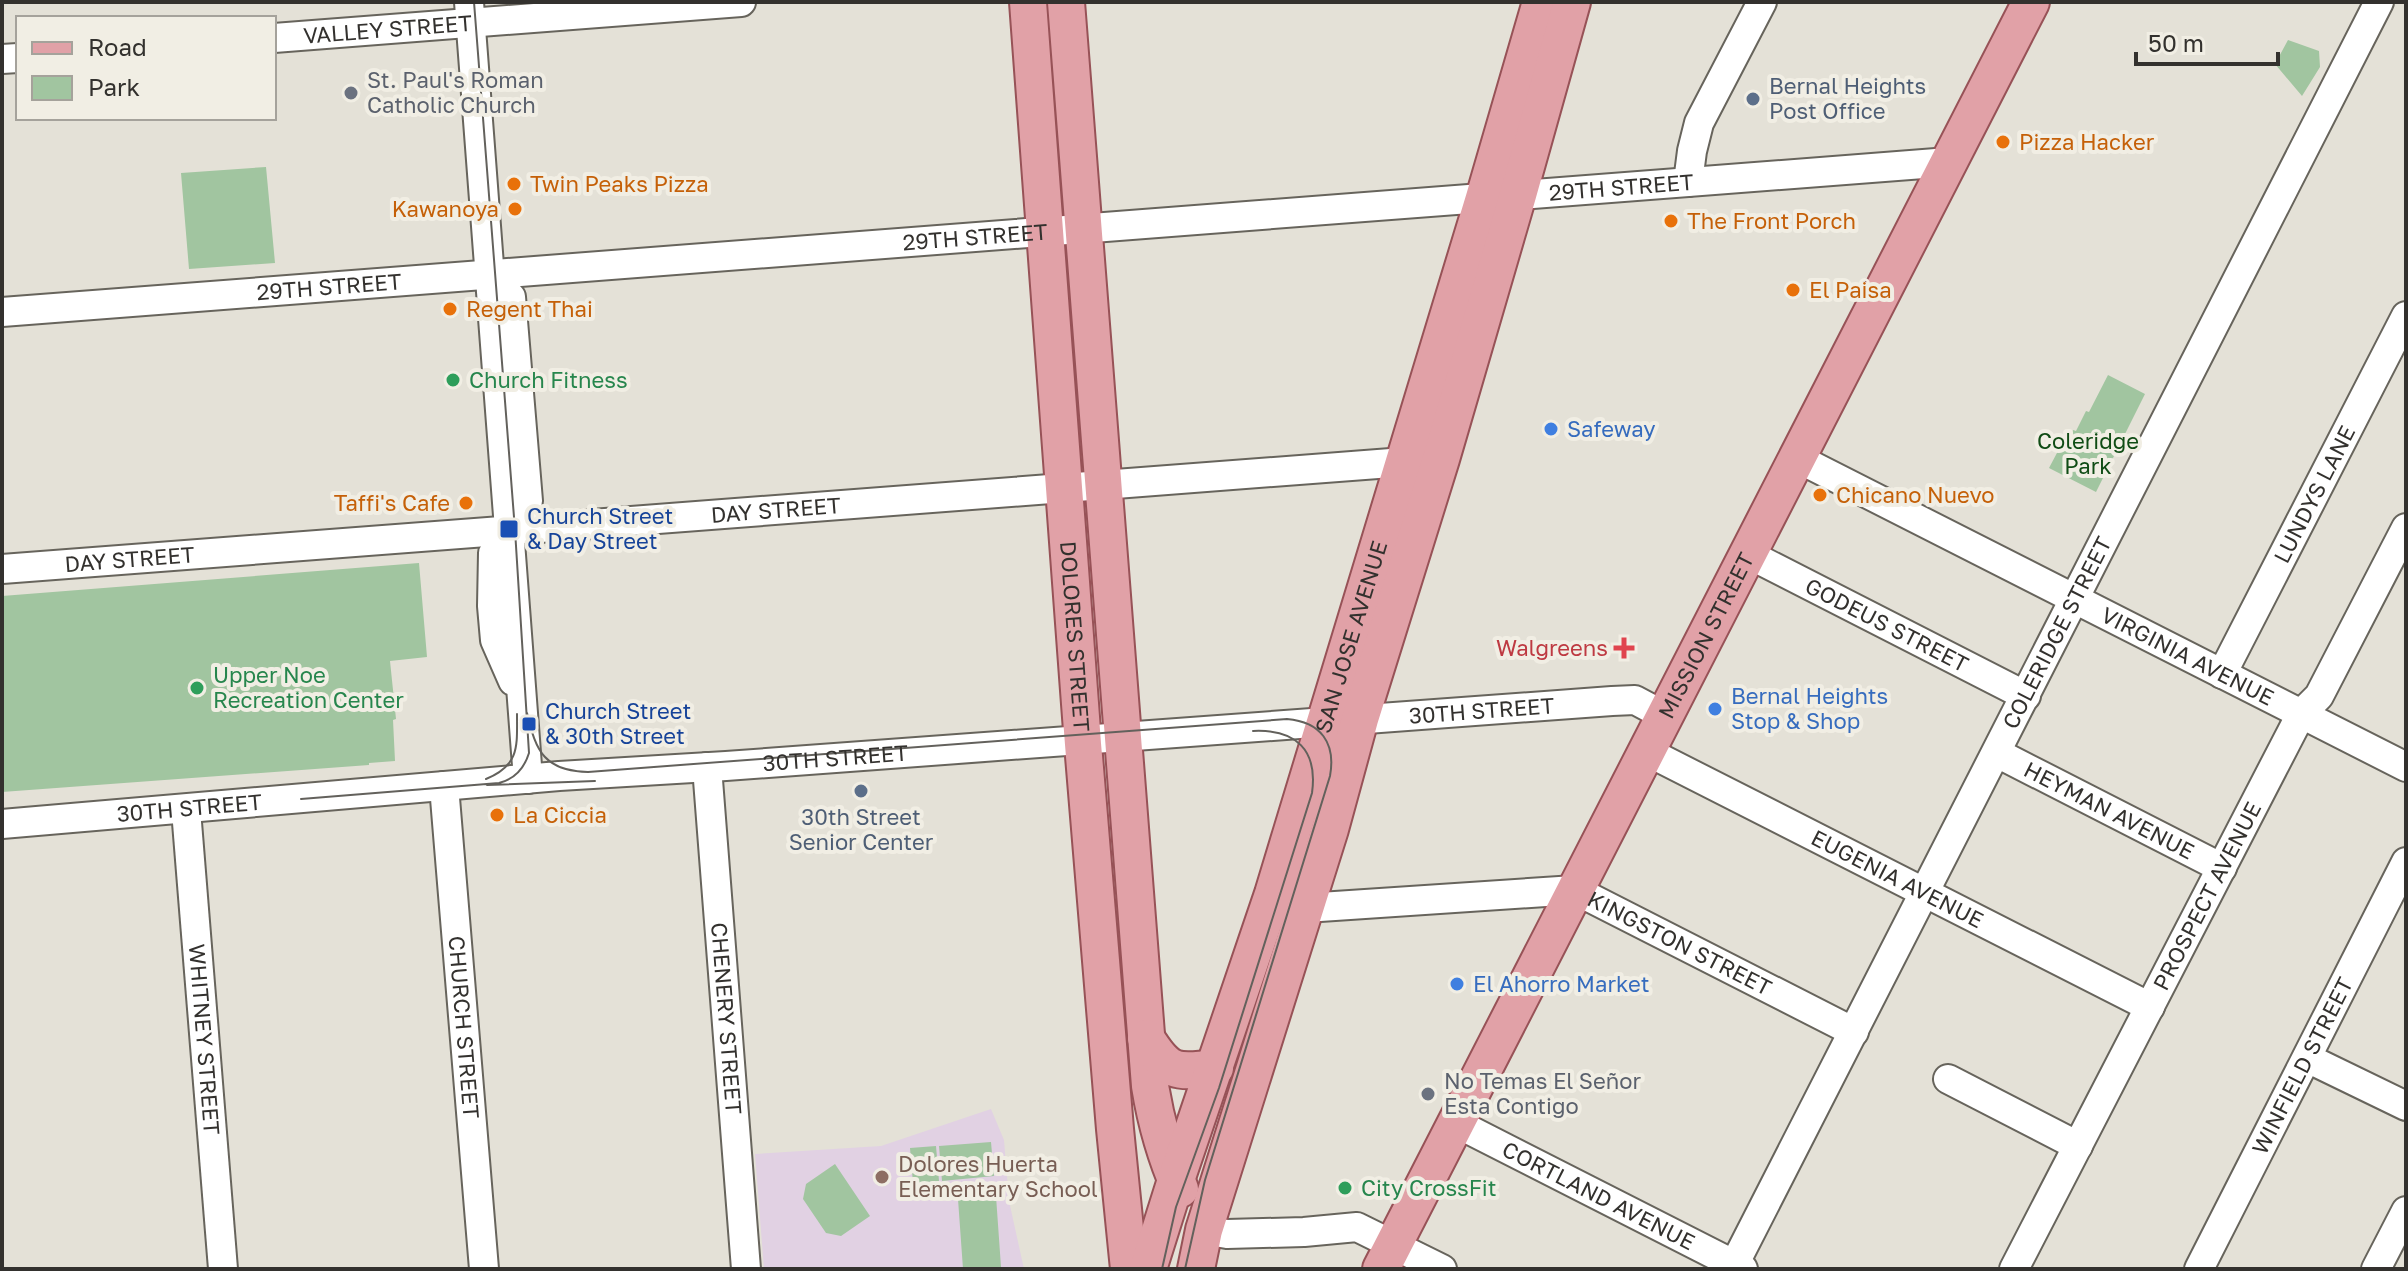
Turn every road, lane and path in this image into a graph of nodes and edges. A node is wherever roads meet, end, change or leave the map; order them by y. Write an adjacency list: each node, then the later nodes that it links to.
1 (741, 2): 9 (street, VALLEY STREET)
2 (1028, 2): 15 (main road, DOLORES STREET)
3 (1066, 2): 14 (main road, DOLORES STREET)
4 (1541, 2): 13 (main road, SAN JOSE AVENUE)
5 (1572, 2): 13 (main road, SAN JOSE AVENUE)
6 (1762, 2): 12 (street)
7 (2031, 2): 11 (main road, MISSION STREET)
8 (2379, 2): 27 (street, COLERIDGE STREET)
9 (470, 12): 10 (street, VALLEY STREET); 16 (street)
10 (276, 38)
11 (1949, 162): 12 (street, 29TH STREET); 19 (main road, MISSION STREET)
12 (1688, 182): 13 (street, 29TH STREET)
13 (1501, 197): 14 (street, 29TH STREET); 20 (main road, SAN JOSE AVENUE); 32 (main road, SAN JOSE AVENUE)
14 (1083, 229): 15 (street, 29TH STREET); 21 (main road, DOLORES STREET)
15 (1046, 232): 16 (street, 29TH STREET); 22 (main road, DOLORES STREET)
16 (488, 274): 17 (street, 29TH STREET); 24 (street)
17 (2, 312)
18 (2406, 316): 28 (street, LUNDYS LANE)
19 (1797, 458): 25 (main road, MISSION STREET); 27 (street, VIRGINIA AVENUE)
20 (1404, 462): 21 (street, DAY STREET); 32 (main road, SAN JOSE AVENUE)
21 (1103, 486): 22 (street, DAY STREET); 33 (main road, DOLORES STREET)
22 (1065, 488): 24 (street, DAY STREET); 34 (main road, DOLORES STREET)
23 (2406, 528): 30 (street, PROSPECT AVENUE)
24 (510, 530): 26 (street, DAY STREET); 39 (street)
25 (1748, 554): 29 (street, GODEUS STREET); 31 (main road, MISSION STREET)
26 (2, 569)
27 (2076, 600): 28 (street, VIRGINIA AVENUE); 29 (street, COLERIDGE STREET)
28 (2222, 674): 30 (street, VIRGINIA AVENUE)
29 (2026, 696): 36 (street, COLERIDGE STREET)
30 (2301, 714): 38 (street, VIRGINIA AVENUE); 44 (street, PROSPECT AVENUE)
31 (1665, 716): 32 (street, 30TH STREET); 35 (main road, MISSION STREET)
32 (1343, 720): 33 (street, 30TH STREET); 47 (main road, SAN JOSE AVENUE); 54 (main road, SAN JOSE AVENUE)
33 (1123, 736): 34 (street, 30TH STREET); 48 (main road, DOLORES STREET)
34 (1083, 739): 37 (street, 30TH STREET); 49 (main road, DOLORES STREET)
35 (1646, 751): 45 (main road, MISSION STREET); 46 (street, EUGENIA AVENUE)
36 (1997, 753): 44 (street, HEYMAN AVENUE); 46 (street, COLERIDGE STREET)
37 (707, 767): 39 (street, 30TH STREET); 66 (street, CHENERY STREET)
38 (2406, 767)
39 (528, 779): 40 (street, 30TH STREET)
40 (444, 786): 41 (street, 30TH STREET); 65 (street, CHURCH STREET)
41 (186, 810): 42 (street, 30TH STREET); 64 (street, WHITNEY STREET)
42 (2, 824)
43 (2406, 862): 53 (street, WINFIELD STREET)
44 (2222, 868): 50 (street, PROSPECT AVENUE)
45 (1575, 890): 47 (street, KINGSTON STREET); 51 (street, KINGSTON STREET); 57 (main road, MISSION STREET)
46 (1925, 893): 50 (street, EUGENIA AVENUE); 51 (street, COLERIDGE STREET)
47 (1305, 908): 61 (main road, SAN JOSE AVENUE)
48 (1141, 974): 49 (main road); 52 (main road, DOLORES STREET)
49 (1104, 977): 67 (main road, DOLORES STREET)
50 (2150, 1007): 58 (street, PROSPECT AVENUE)
51 (1854, 1032): 63 (street, COLERIDGE STREET)
52 (1146, 1038): 54 (main road); 59 (main road, DOLORES STREET)
53 (2307, 1058): 56 (street); 72 (street, WINFIELD STREET)
54 (1215, 1068): 59 (main road, SAN JOSE AVENUE)
55 (1948, 1079): 58 (street)
56 (2406, 1106)
57 (1456, 1123): 62 (main road, MISSION STREET); 63 (street, CORTLAND AVENUE)
58 (2078, 1146): 71 (street, PROSPECT AVENUE)
59 (1176, 1180): 68 (main road, SAN JOSE AVENUE); 69 (main road, DOLORES STREET)
60 (2406, 1211): 73 (street)
61 (1204, 1230): 62 (street); 69 (main road, SAN JOSE AVENUE)
62 (1387, 1256): 70 (street)
63 (1739, 1267)
64 (223, 1269)
65 (484, 1269)
66 (746, 1269)
67 (1129, 1269)
68 (1148, 1269)
69 (1195, 1269)
70 (1442, 1269)
71 (2014, 1269)
72 (2199, 1269)
73 (2376, 1269)

